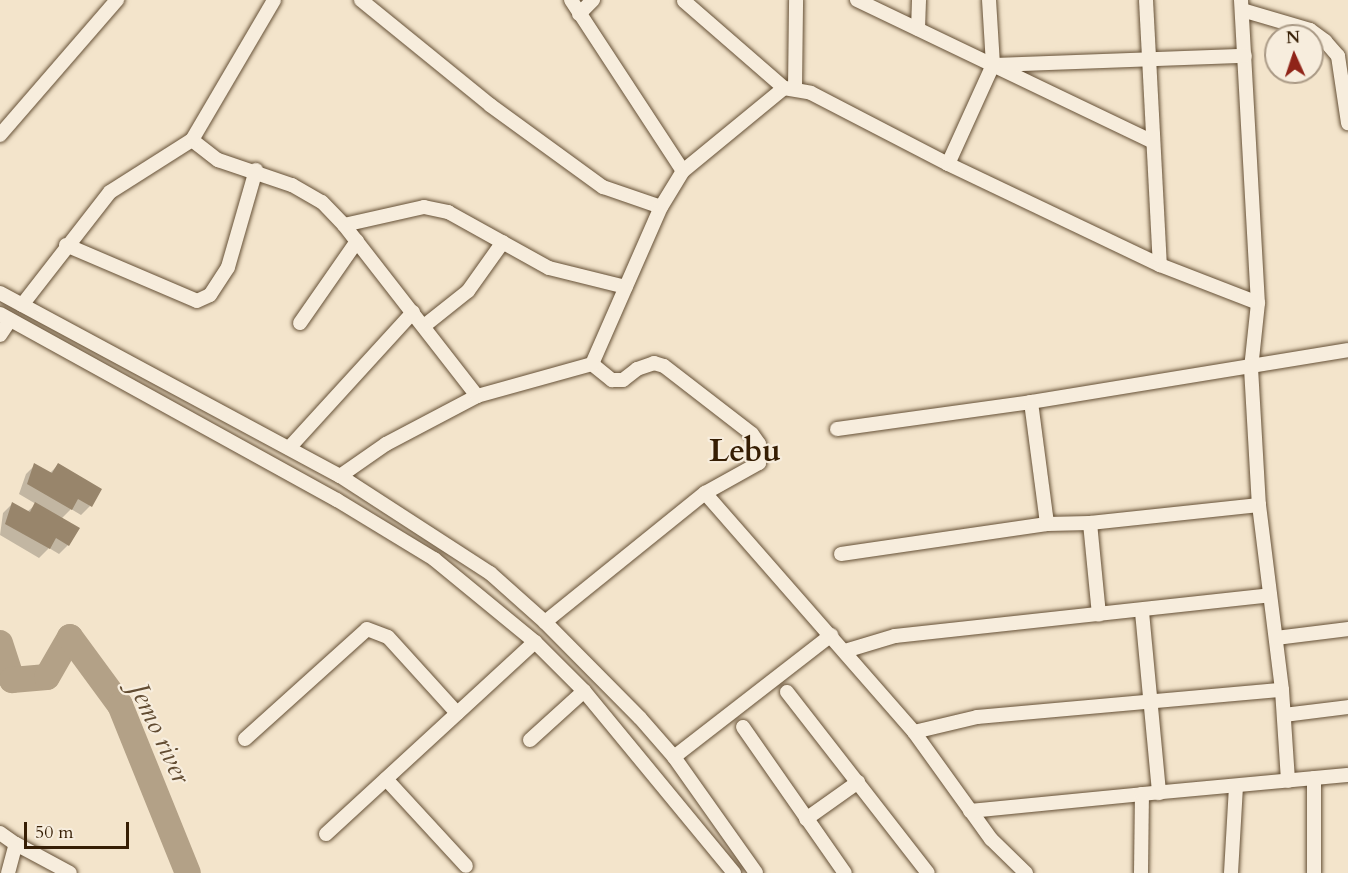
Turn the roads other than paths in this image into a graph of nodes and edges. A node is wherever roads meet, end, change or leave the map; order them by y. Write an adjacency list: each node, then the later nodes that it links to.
1 (117, 0): 20 (street)
2 (274, 0): 21 (street)
3 (361, 0): 26 (street)
4 (571, 0): 13 (street)
5 (593, 0): 13 (street)
6 (796, 0): 18 (street)
7 (857, 0): 14 (street)
8 (918, 0): 14 (street)
9 (989, 0): 17 (street)
10 (1146, 0): 16 (street)
11 (684, 1): 18 (street)
12 (1242, 5): 15 (street); 19 (street)
13 (579, 14): 25 (street)
14 (918, 29): 17 (street)
15 (1245, 56): 16 (street); 34 (street)
16 (1149, 57): 17 (street); 22 (street)
17 (993, 65): 22 (street); 23 (street)
18 (790, 88): 23 (street); 25 (street)
19 (1348, 123)
20 (0, 135)
21 (192, 140): 24 (street); 30 (street)
22 (1153, 142): 31 (street)
23 (948, 164): 31 (street)
24 (256, 170): 27 (street); 30 (street)
25 (684, 171): 26 (street)
26 (662, 207): 32 (street)
27 (344, 225): 28 (street); 29 (street)
28 (357, 241): 36 (street); 38 (street)
29 (503, 242): 32 (street); 39 (street)
30 (66, 244): 35 (street)
31 (1160, 265): 34 (street)
32 (626, 287): 42 (street)
33 (0, 292): 35 (street)
34 (1258, 303): 43 (street)
35 (22, 305): 46 (street)
36 (413, 312): 39 (street); 49 (street)
37 (5, 317): 40 (street); 47 (street)
38 (300, 323)
39 (424, 326): 44 (street)
40 (0, 335)
41 (1348, 350): 43 (street)
42 (592, 364): 44 (street); 51 (street)
43 (1251, 368): 45 (street); 52 (street)
44 (477, 396): 50 (street)
45 (1031, 402): 48 (street); 53 (street)
46 (215, 408): 47 (street); 49 (street)
47 (206, 428): 63 (street)
48 (837, 429)
49 (289, 448): 50 (street)
50 (340, 476): 59 (street)
51 (705, 494): 59 (street); 61 (street)
52 (1259, 505): 54 (street); 56 (street)
53 (1047, 524): 54 (street); 55 (street)
54 (1090, 524): 58 (street)
55 (841, 554)
56 (1270, 595): 57 (street); 62 (street)
57 (1142, 612): 58 (street); 68 (street)
58 (1099, 615): 64 (street)
59 (545, 622): 76 (street)
60 (1348, 629): 62 (street)
61 (831, 635): 64 (street); 76 (street)
62 (1276, 638): 65 (street)
63 (535, 642): 66 (street); 70 (street)
64 (845, 651): 73 (street)
65 (1282, 690): 68 (street); 71 (street)
66 (584, 691): 75 (street); 93 (street)
67 (787, 692): 81 (street)
68 (1150, 700): 73 (street); 83 (street)
69 (1348, 707): 71 (street)
70 (457, 713): 74 (street); 79 (street)
71 (1284, 715): 80 (street)
72 (743, 727): 86 (street)
73 (914, 732): 85 (street)
74 (245, 739)
75 (530, 740)
76 (674, 758): 94 (street)
77 (1348, 775): 78 (street)
78 (1314, 778): 80 (street); 100 (street)
79 (386, 779): 88 (street); 90 (street)
80 (1288, 781): 82 (street)
81 (858, 782): 86 (street); 96 (street)
82 (1236, 786): 83 (street); 99 (street)
83 (1159, 793): 84 (street)
84 (1142, 794): 85 (street); 98 (street)
85 (970, 812): 97 (street)
86 (806, 819): 95 (street)
87 (0, 833): 89 (street)
88 (326, 834)
89 (16, 843): 91 (street); 92 (street)
90 (466, 866)
91 (8, 873)
92 (70, 873)
93 (734, 873)
94 (756, 873)
95 (845, 873)
96 (928, 873)
97 (1026, 873)
98 (1141, 873)
99 (1231, 873)
100 (1314, 873)

